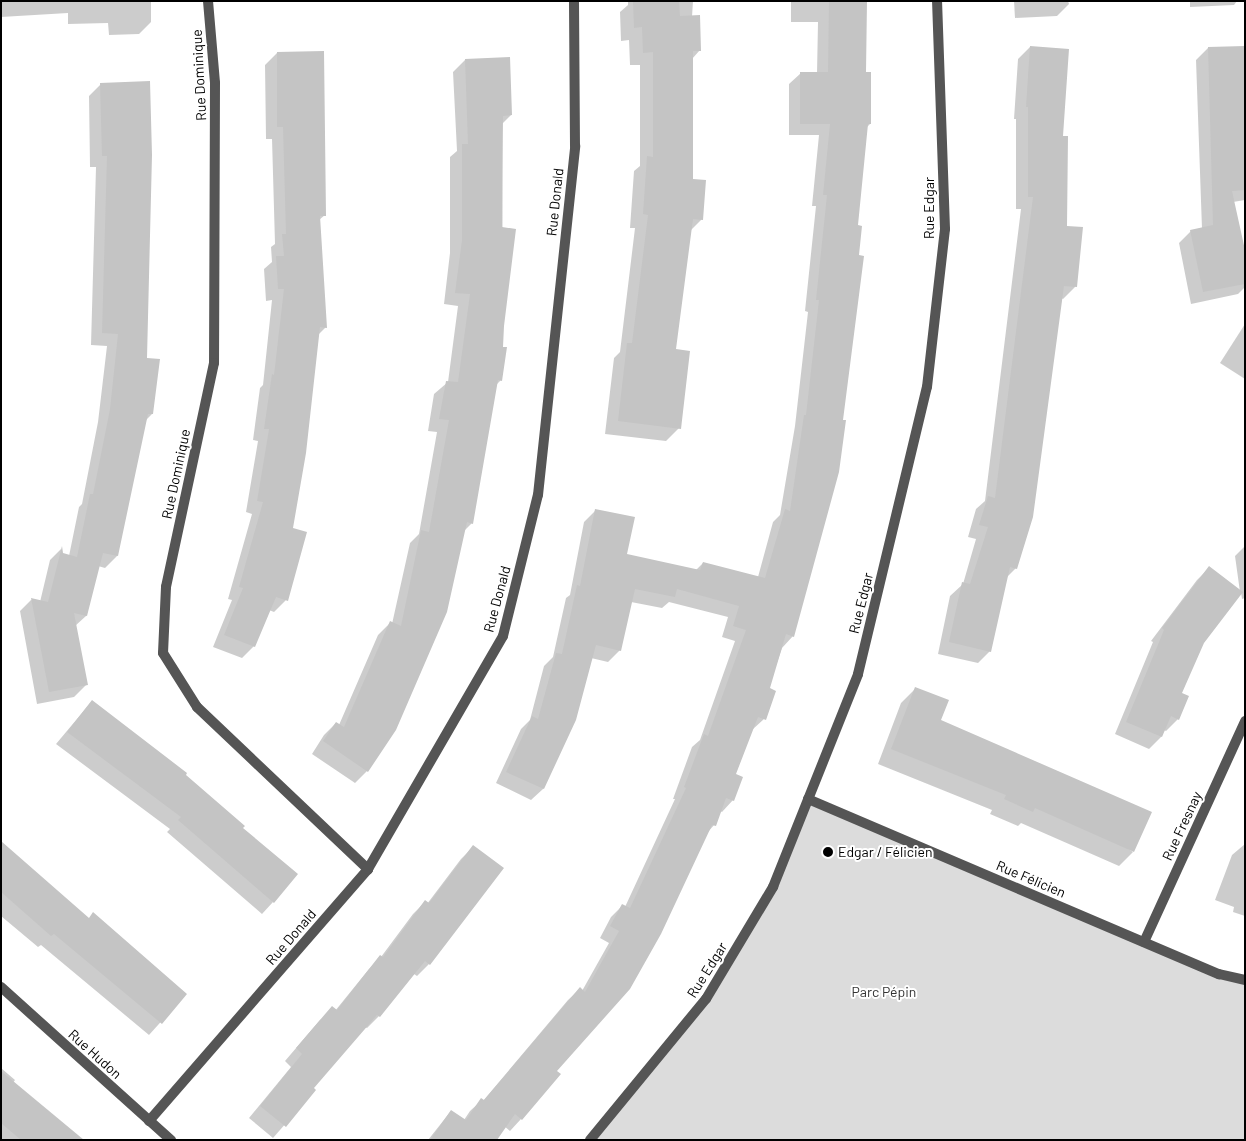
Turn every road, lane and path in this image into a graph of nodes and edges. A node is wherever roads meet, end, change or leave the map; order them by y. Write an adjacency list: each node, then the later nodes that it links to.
1 (208, 1): 6 (street, Rue Dominique)
2 (574, 1): 6 (street, Rue Donald)
3 (937, 1): 5 (street, Rue Edgar)
4 (1245, 721): 7 (street, Rue Fresnay)
5 (808, 799): 7 (street, Rue Félicien); 12 (street, Rue Edgar)
6 (368, 870): 10 (street, Rue Donald)
7 (1144, 942): 8 (street, Rue Félicien)
8 (1245, 980)
9 (1, 987): 10 (street, Rue Hudon)
10 (149, 1121): 11 (street, Rue Hudon)
11 (171, 1140)
12 (590, 1140)

